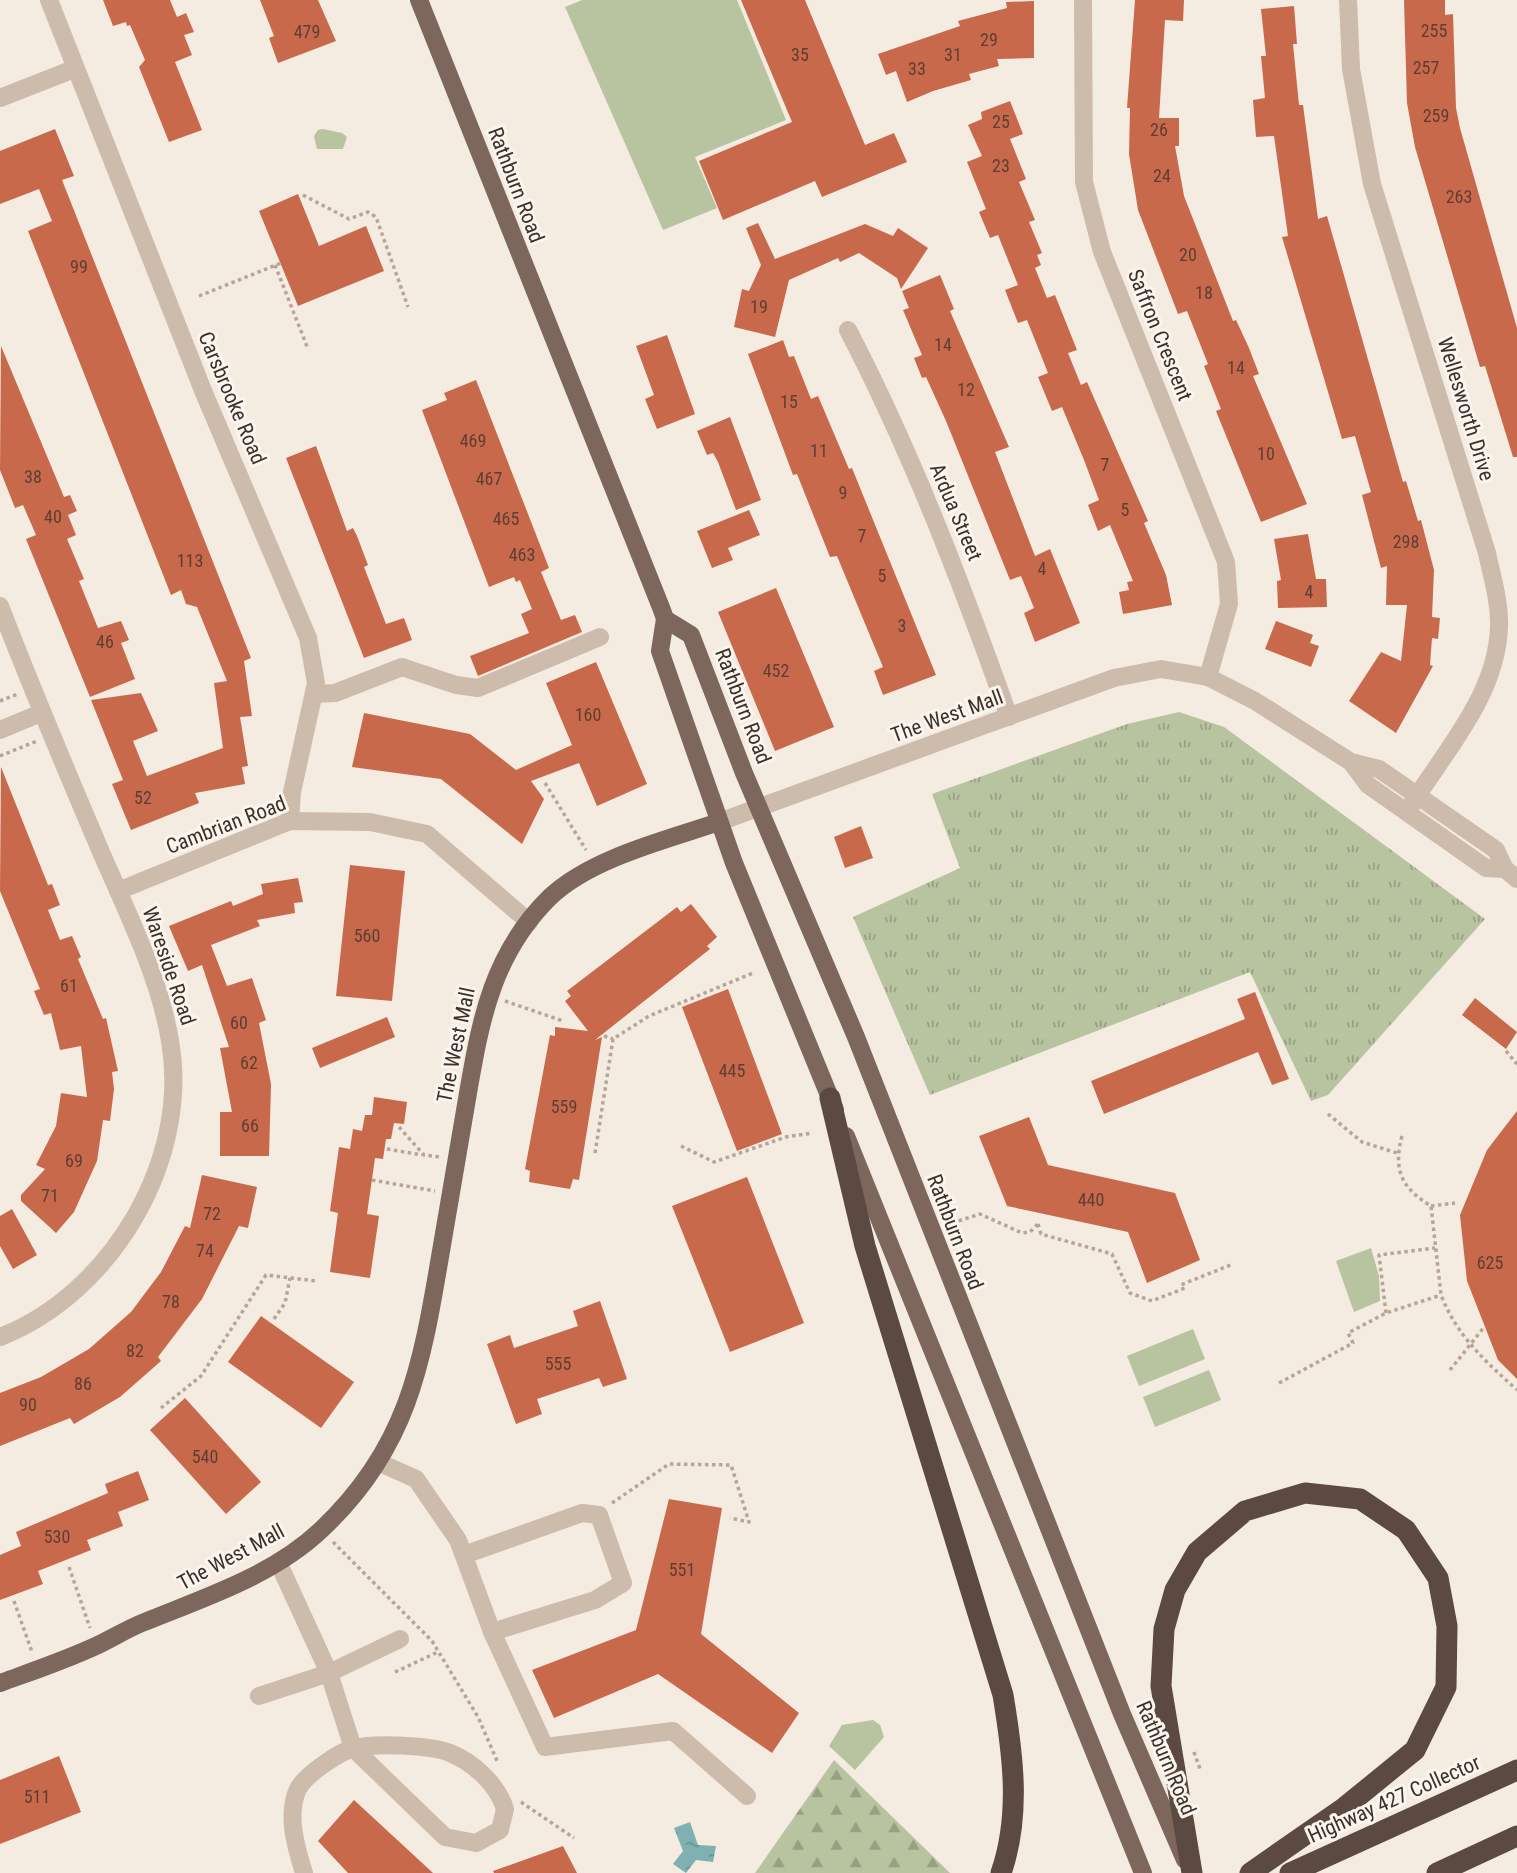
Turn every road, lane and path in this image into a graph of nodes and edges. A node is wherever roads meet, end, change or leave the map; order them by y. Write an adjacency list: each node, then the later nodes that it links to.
1 (48, 0): 5 (street, Carsbrooke Road)
2 (419, 0): 15 (main road, Rathburn Road)
3 (1083, 0): 18 (street, Saffron Crescent)
4 (1348, 0): 16 (street, Wellesworth Drive)
5 (74, 69): 6 (street); 19 (street, Carsbrooke Road)
6 (0, 97)
7 (303, 195): 11 (path)
8 (281, 263): 9 (path)
9 (275, 265): 10 (path); 13 (path)
10 (199, 296)
11 (408, 307)
12 (848, 330): 21 (street, Ardua Street)
13 (308, 349)
14 (0, 606): 20 (street, Wareside Road)
15 (665, 619): 28 (main road, Rathburn Road); 31 (main road, Rathburn Road)
16 (1508, 629): 27 (street, Wellesworth Drive)
17 (600, 637): 19 (street)
18 (1208, 677): 21 (street, The West Mall); 25 (street, The West Mall)
19 (314, 694): 30 (street, Carsbrooke Road)
20 (41, 713): 22 (street); 23 (street, Wareside Road)
21 (1009, 717): 28 (street, The West Mall)
22 (0, 730)
23 (51, 735): 24 (path); 34 (street, Wareside Road)
24 (0, 756)
25 (1351, 762): 27 (street, The West Mall); 29 (street, The West Mall)
26 (545, 783): 32 (path)
27 (1418, 794): 29 (street, Wellesworth Drive); 33 (street, The West Mall)
28 (759, 808): 31 (street, The West Mall); 95 (main road, Rathburn Road)
29 (1408, 813): 33 (street, The West Mall)
30 (290, 821): 34 (street, Cambrian Road); 35 (street, Cambrian Road)
31 (719, 822): 32 (main road, The West Mall); 43 (main road, Rathburn Road)
32 (596, 867): 35 (main road, The West Mall)
33 (1511, 874)
34 (118, 891): 67 (street, Wareside Road)
35 (529, 922): 37 (main road, The West Mall)
36 (753, 973): 40 (path)
37 (488, 995): 38 (path); 53 (main road, The West Mall)
38 (563, 1021)
39 (604, 1036): 40 (path)
40 (614, 1039): 50 (path)
41 (1517, 1054): 42 (path)
42 (1517, 1064)
43 (830, 1098): 99 (highway); 100 (main road, Rathburn Road)
44 (1328, 1114): 51 (path)
45 (399, 1127): 52 (path)
46 (812, 1133): 48 (path)
47 (1402, 1136): 51 (path)
48 (681, 1146)
49 (387, 1149): 52 (path)
50 (595, 1153)
51 (1397, 1153): 57 (path)
52 (424, 1155): 53 (path)
53 (457, 1159): 55 (main road, The West Mall)
54 (372, 1180): 55 (path)
55 (451, 1194): 73 (main road, The West Mall)
56 (1455, 1203): 57 (path)
57 (1431, 1206): 59 (path)
58 (952, 1223): 60 (path)
59 (1435, 1248): 63 (path); 64 (path)
60 (1233, 1264)
61 (290, 1278): 62 (path); 65 (path); 72 (path)
62 (316, 1281)
63 (1441, 1295): 64 (path); 68 (path)
64 (1387, 1313): 70 (path)
65 (274, 1318)
66 (1485, 1326): 68 (path)
67 (0, 1336)
68 (1469, 1346): 69 (path); 71 (path)
69 (1450, 1370)
70 (1279, 1383)
71 (1517, 1390)
72 (162, 1408)
73 (378, 1462): 76 (main road, The West Mall); 77 (street)
74 (599, 1515): 75 (path); 77 (street); 81 (street)
75 (730, 1518)
76 (321, 1531): 78 (main road, The West Mall); 84 (path)
77 (464, 1555): 81 (street)
78 (278, 1562): 83 (main road, The West Mall); 87 (street)
79 (69, 1567): 83 (path)
80 (14, 1601): 85 (path)
81 (492, 1632): 94 (street)
82 (400, 1639): 87 (street)
83 (97, 1646): 85 (main road, The West Mall)
84 (438, 1652): 86 (path); 92 (path)
85 (38, 1668): 88 (main road, The West Mall)
86 (395, 1672)
87 (328, 1673): 89 (street); 90 (street)
88 (0, 1683)
89 (259, 1696)
90 (353, 1748): 90 (street); 98 (street)
91 (1517, 1770): 103 (highway, Highway 427 Collector)
92 (503, 1774)
93 (513, 1796): 97 (path)
94 (747, 1796)
95 (1179, 1829): 101 (highway); 102 (highway)
96 (1517, 1836): 104 (highway)
97 (575, 1838)
98 (304, 1873)
99 (1001, 1873)
100 (1143, 1873)
101 (1192, 1873)
102 (1250, 1873)
103 (1290, 1873)
104 (1437, 1873)

